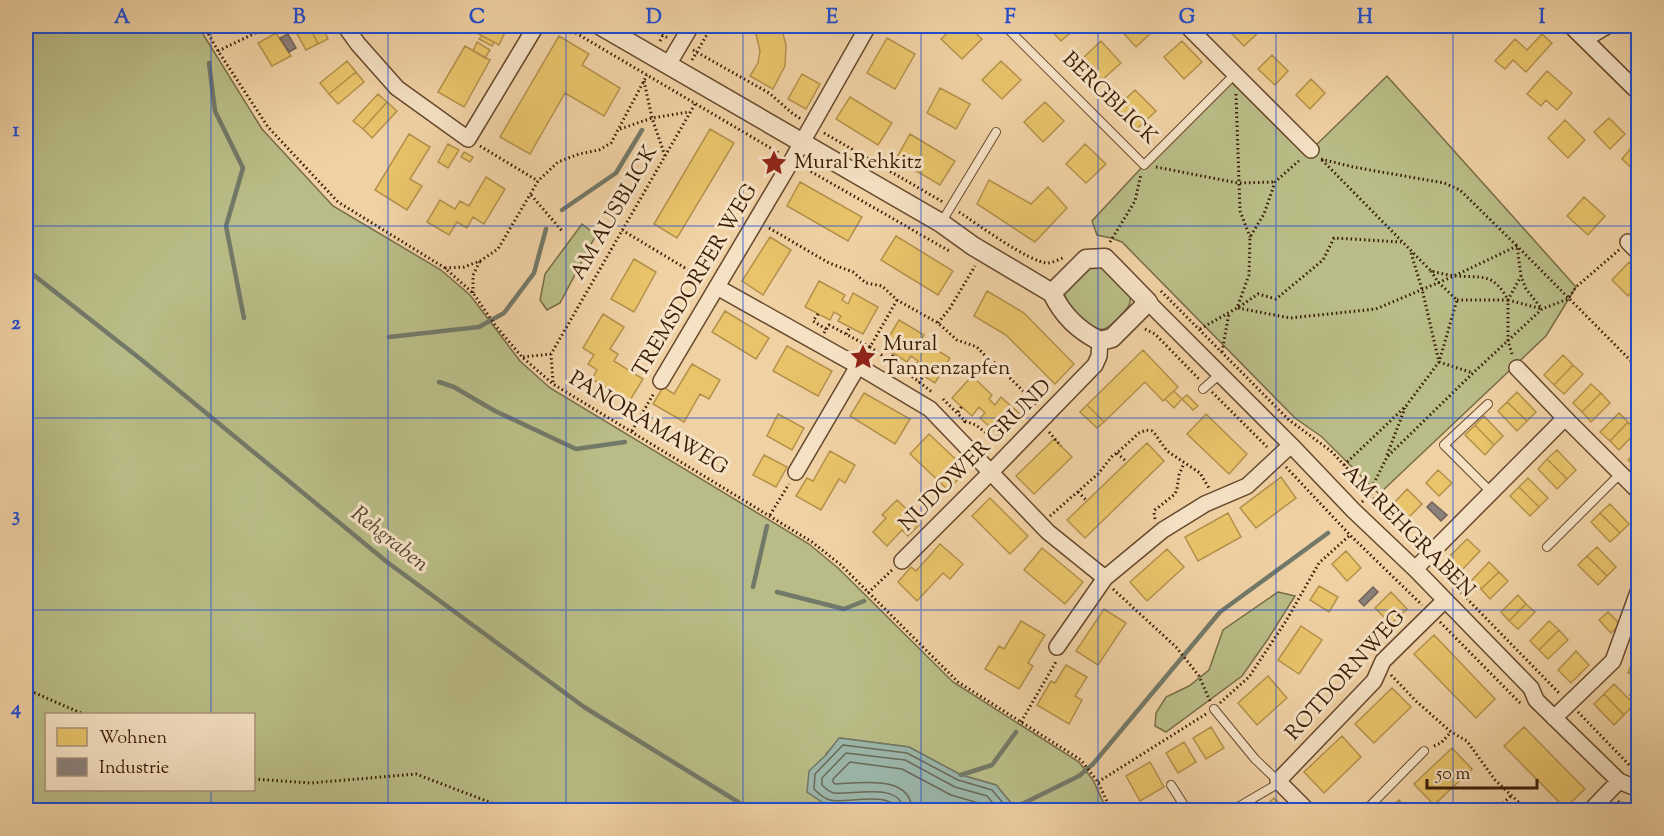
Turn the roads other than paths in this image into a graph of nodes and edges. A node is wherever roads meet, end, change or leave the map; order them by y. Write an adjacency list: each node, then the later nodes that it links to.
1 (345, 26): 2 (street)
2 (536, 26)
3 (601, 26): 11 (street)
4 (691, 26): 11 (street)
5 (868, 26): 15 (street, TREMSDORFER WEG)
6 (1005, 26): 12 (lane, BERGBLICK)
7 (1187, 26): 12 (street)
8 (1570, 26): 10 (street)
9 (1606, 26): 10 (street)
10 (1584, 39): 13 (street)
11 (662, 62): 15 (street)
12 (1235, 74): 16 (street)
13 (1638, 92)
14 (996, 132): 17 (lane)
15 (807, 133): 17 (street); 18 (street, TREMSDORFER WEG)
16 (1316, 155)
17 (941, 223): 19 (street)
18 (717, 287): 22 (street); 25 (street, TREMSDORFER WEG)
19 (1052, 293): 20 (street, AM REHGRABEN); 21 (street)
20 (1148, 302): 21 (street); 24 (street, AM REHGRABEN)
21 (1100, 341): 31 (street, NUDOWER GRUND)
22 (858, 366): 30 (street); 31 (street)
23 (1517, 368): 28 (street)
24 (1220, 374): 26 (lane); 29 (street, AM REHGRABEN)
25 (661, 381)
26 (1205, 388)
27 (1488, 404): 34 (lane)
28 (1565, 418): 32 (street); 34 (street)
29 (1290, 445): 37 (street, AM REHGRABEN); 38 (street)
30 (796, 472)
31 (991, 472): 36 (street, NUDOWER GRUND); 38 (street)
32 (1621, 473): 33 (street); 35 (lane)
33 (1638, 491)
34 (1491, 492): 37 (street)
35 (1547, 547)
36 (902, 561)
37 (1415, 569): 40 (street, AM REHGRABEN)
38 (1105, 578): 41 (street)
39 (1638, 592): 43 (street)
40 (1445, 600): 43 (street, AM REHGRABEN); 45 (street, ROTDORNWEG)
41 (1057, 647)
42 (1214, 709): 45 (lane)
43 (1554, 717): 47 (street, AM REHGRABEN)
44 (1424, 751): 52 (lane)
45 (1278, 781): 50 (lane); 51 (street)
46 (1171, 785): 49 (lane)
47 (1614, 787): 48 (street, AM REHGRABEN); 53 (street)
48 (1638, 789)
49 (1187, 810)
50 (1233, 810)
51 (1307, 810)
52 (1366, 810)
53 (1591, 810)

